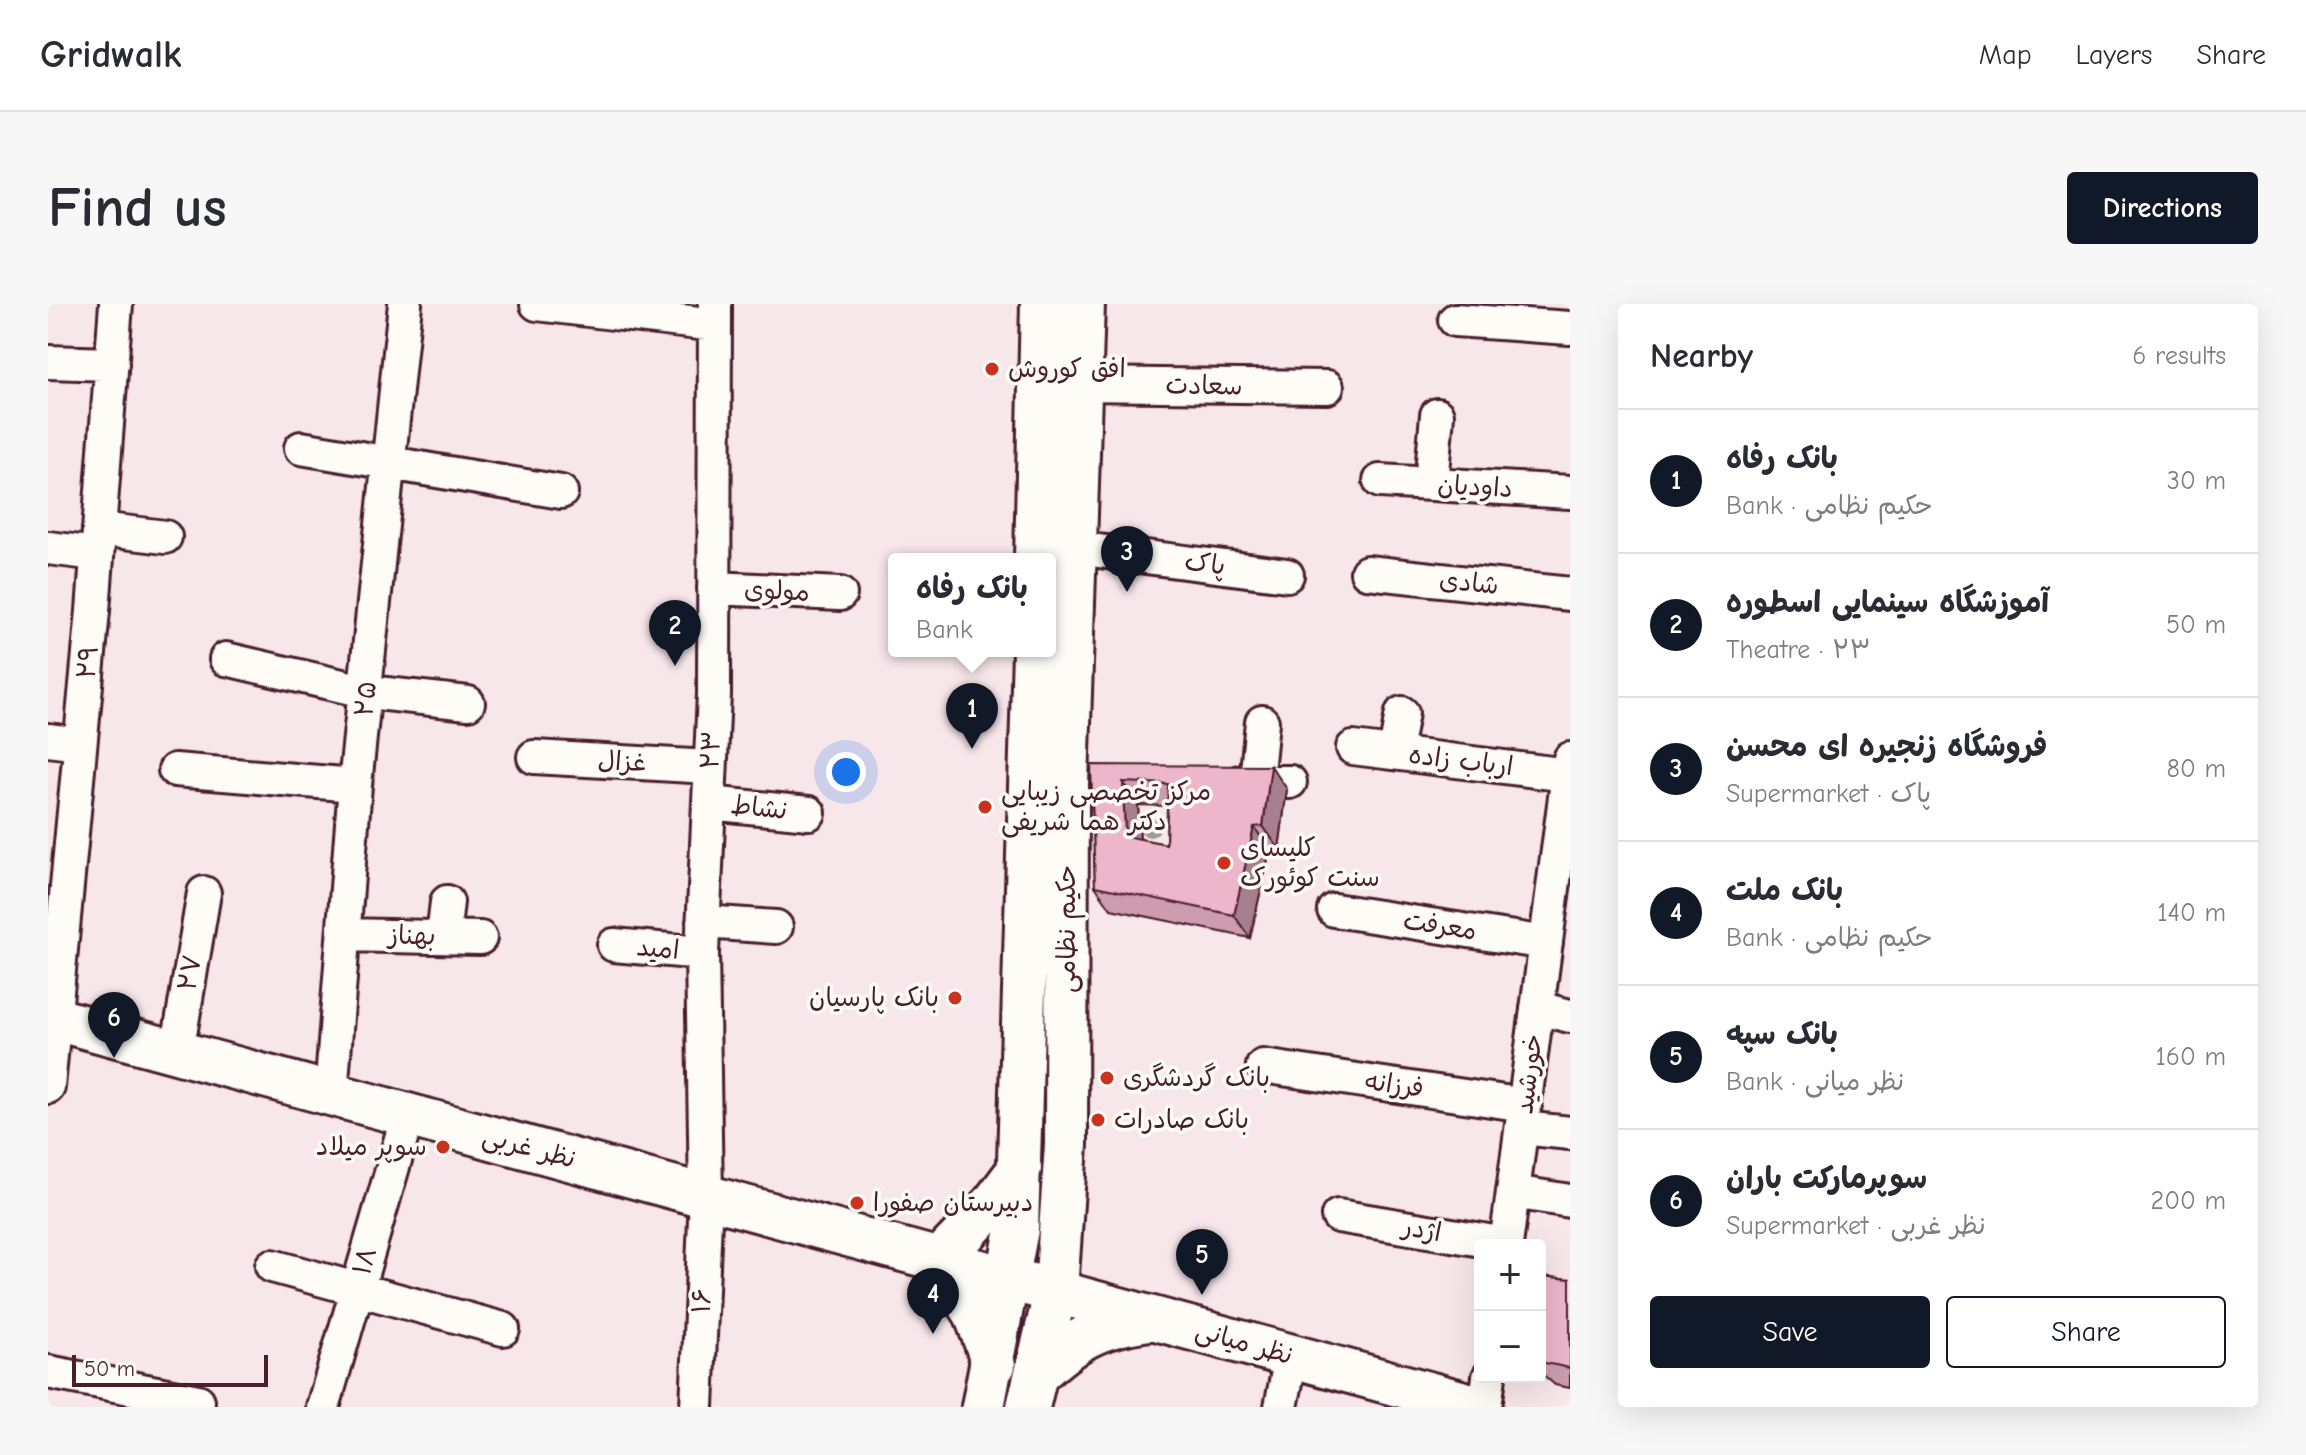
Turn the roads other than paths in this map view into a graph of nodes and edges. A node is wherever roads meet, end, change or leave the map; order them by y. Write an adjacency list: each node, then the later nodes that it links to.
1 (116, 304): 10 (street, ۲۹)
2 (405, 304): 15 (street, ۲۵)
3 (537, 304): 6 (street)
4 (1042, 304): 23 (main road, حکیم نظامی)
5 (1083, 304): 11 (main road, حکیم نظامی)
6 (715, 314): 26 (street, ۲۳)
7 (1455, 320): 8 (street)
8 (1570, 328)
9 (48, 362): 10 (street)
10 (112, 364): 21 (street, ۲۹)
11 (1080, 384): 12 (street, سعادت); 23 (main road, حکیم نظامی)
12 (1327, 387)
13 (1437, 415): 17 (street)
14 (301, 448): 15 (street)
15 (387, 464): 18 (street); 31 (street, ۲۵)
16 (1380, 481): 17 (street, داودیان)
17 (1431, 484): 19 (street, داودیان)
18 (561, 492)
19 (1570, 492)
20 (165, 537): 21 (street)
21 (98, 542): 22 (street); 36 (street, ۲۹)
22 (48, 548)
23 (1056, 553): 25 (street, پاک); 82 (main road, حکیم نظامی)
24 (1367, 572): 28 (street, شادی)
25 (1287, 575)
26 (714, 588): 27 (street, مولوی); 40 (street, ۲۳)
27 (840, 594)
28 (1570, 594)
29 (1034, 657): 71 (main road, حکیم نظامی)
30 (226, 659): 31 (street)
31 (368, 692): 32 (street); 46 (street, ۲۵)
32 (468, 703)
33 (1402, 713): 38 (street)
34 (1262, 722): 44 (street)
35 (48, 740): 36 (street)
36 (80, 744): 49 (street, ۲۹)
37 (1353, 748): 38 (street, ارباب زاده)
38 (1395, 753): 41 (street, ارباب زاده)
39 (534, 757): 40 (street, غزال)
40 (710, 767): 47 (street, ۲۳)
41 (1569, 767): 51 (street, خورشید)
42 (175, 770): 46 (street)
43 (1209, 782): 44 (street)
44 (1256, 782): 45 (street)
45 (1290, 782)
46 (355, 785): 55 (street, ۲۵)
47 (709, 803): 48 (street, نشاط); 58 (street, ۲۳)
48 (809, 813)
49 (59, 840): 63 (street, ۲۹)
50 (204, 893): 64 (street, ۲۷)
51 (1561, 895): 59 (street, خورشید)
52 (447, 902): 56 (street)
53 (1334, 910): 59 (street, معرفت)
54 (776, 927): 58 (street, امید)
55 (344, 935): 56 (street, بهناز); 67 (street, ۲۵)
56 (443, 937): 57 (street, بهناز)
57 (480, 938)
58 (702, 938): 60 (street, امید); 73 (street, ۲۳)
59 (1546, 943): 61 (street, خورشید)
60 (614, 945)
61 (1537, 1008): 62 (street); 69 (street, خورشید)
62 (1570, 1016)
63 (52, 1018): 64 (main road, نظر غربی); 66 (street, ۲۹)
64 (177, 1052): 67 (main road, نظر غربی)
65 (1263, 1066): 69 (street, فرزانه)
66 (48, 1087)
67 (331, 1094): 68 (main road, نظر غربی)
68 (408, 1115): 73 (main road, نظر غربی); 81 (street, ۱۸)
69 (1523, 1116): 70 (street, فرزانه); 72 (street, خورشید)
70 (1570, 1133)
71 (1020, 1168): 78 (main road); 80 (main road, حکیم نظامی)
72 (1513, 1192): 74 (street); 77 (street, خورشید)
73 (706, 1196): 78 (main road, نظر غربی); 92 (street, ۱۶)
74 (1570, 1201)
75 (1338, 1216): 76 (street, اژدر)
76 (1474, 1239)
77 (1507, 1239)
78 (940, 1259): 80 (main road, نظر غربی); 86 (main road)
79 (272, 1266): 81 (street)
80 (1009, 1278): 82 (main road, نظر میانی); 86 (main road, حکیم نظامی)
81 (358, 1287): 84 (street); 91 (street, ۱۸)
82 (1056, 1290): 83 (main road, نظر میانی); 89 (main road, حکیم نظامی)
83 (1158, 1318): 85 (main road, نظر میانی); 89 (main road)
84 (503, 1329)
85 (1291, 1357): 94 (street); 95 (main road, نظر میانی)
86 (994, 1365): 93 (main road, حکیم نظامی)
87 (48, 1372): 90 (street)
88 (1488, 1383): 96 (street)
89 (1032, 1391)
90 (198, 1401)
91 (323, 1407)
92 (697, 1407)
93 (983, 1407)
94 (1281, 1407)
95 (1479, 1407)
96 (1485, 1407)

